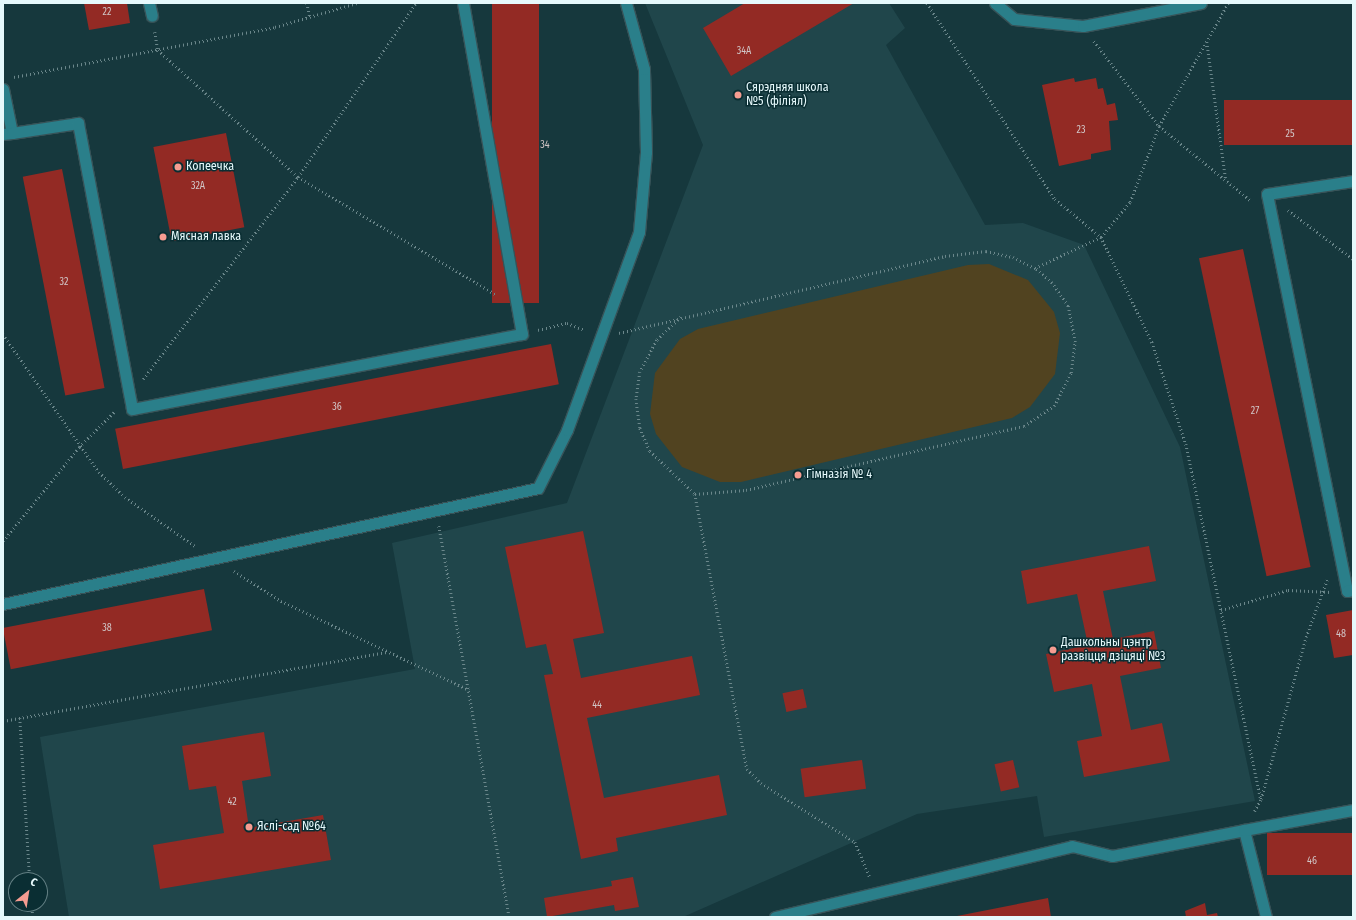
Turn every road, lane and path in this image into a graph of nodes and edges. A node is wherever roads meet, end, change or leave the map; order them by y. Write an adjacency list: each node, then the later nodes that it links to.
1 (149, 3): 11 (lane)
2 (307, 3): 12 (path)
3 (357, 3): 12 (path)
4 (416, 3): 20 (path)
5 (463, 3): 28 (lane)
6 (626, 3): 32 (lane)
7 (927, 3): 25 (path)
8 (995, 3): 13 (lane)
9 (1201, 3): 13 (lane)
10 (1228, 3): 14 (path)
11 (152, 16)
12 (310, 17): 15 (path)
13 (1083, 26): 18 (path)
14 (1206, 42): 18 (path); 21 (path)
15 (158, 50): 16 (path); 20 (path)
16 (11, 78)
17 (3, 89): 19 (lane)
18 (1159, 126): 21 (path); 25 (path)
19 (8, 133): 33 (lane)
20 (298, 177): 28 (path); 33 (path)
21 (1226, 180): 24 (path)
22 (1353, 181): 23 (lane)
23 (1267, 194): 24 (lane); 26 (path)
24 (1271, 218): 38 (lane)
25 (1101, 238): 27 (path); 43 (path)
26 (1353, 259)
27 (1034, 268): 29 (path); 35 (path)
28 (517, 307): 31 (lane)
29 (683, 316): 32 (path); 35 (path)
30 (3, 334): 34 (path)
31 (522, 334): 32 (path); 33 (lane)
32 (600, 335): 36 (lane)
33 (130, 396): 34 (path)
34 (79, 447): 37 (path); 39 (path)
35 (695, 494): 52 (path)
36 (436, 510): 39 (lane); 45 (path)
37 (3, 541)
38 (1339, 547): 40 (lane); 41 (path)
39 (214, 558): 42 (lane); 44 (path)
40 (1350, 591): 41 (path)
41 (1323, 592): 43 (path); 48 (path)
42 (3, 604)
43 (1221, 610): 48 (path)
44 (388, 652): 45 (path); 46 (path)
45 (469, 690): 53 (path)
46 (20, 718): 47 (path); 51 (path)
47 (3, 721)
48 (1261, 800): 50 (path)
49 (1353, 810): 50 (lane)
50 (1244, 830): 52 (lane); 55 (lane)
51 (30, 872)
52 (876, 893): 54 (lane)
53 (509, 917)
54 (775, 917)
55 (1266, 917)

